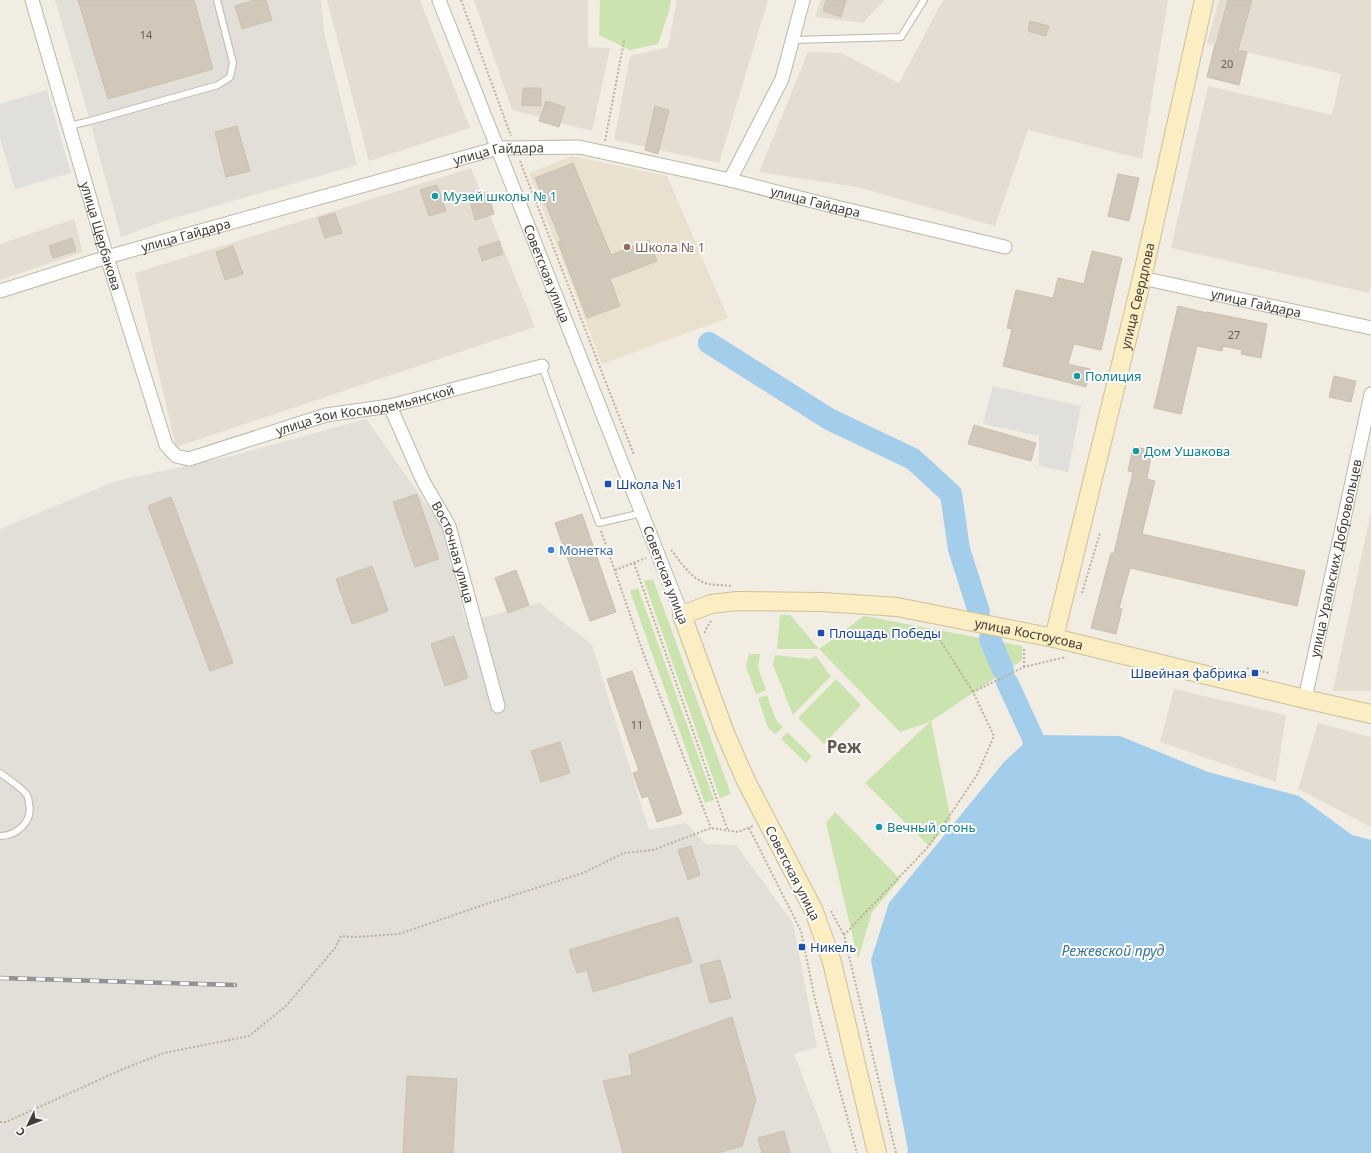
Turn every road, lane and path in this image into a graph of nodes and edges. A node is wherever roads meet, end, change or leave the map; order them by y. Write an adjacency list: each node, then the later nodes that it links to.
1 (32, 0): 10 (street, улица Щербакова)
2 (217, 0): 10 (lane)
3 (439, 0): 12 (street, Советская улица)
4 (461, 0): 11 (path)
5 (803, 0): 8 (street)
6 (924, 0): 8 (lane)
7 (1204, 0): 17 (main road, улица Свердлова)
8 (792, 40): 14 (street)
9 (624, 41): 13 (path)
10 (69, 126): 16 (street, улица Щербакова)
11 (515, 147): 12 (street, улица Гайдара); 13 (street, улица Гайдара); 24 (path)
12 (498, 148): 16 (street, улица Гайдара); 25 (street, Советская улица)
13 (603, 152): 14 (street, улица Гайдара)
14 (730, 180): 15 (street, улица Гайдара)
15 (1005, 247)
16 (107, 257): 18 (street, улица Гайдара); 23 (street, улица Щербакова)
17 (1142, 278): 19 (street, улица Гайдара); 37 (main road, улица Свердлова)
18 (0, 290)
19 (1371, 328)
20 (542, 366): 22 (street, улица Зои Космодемьянской); 26 (lane)
21 (1371, 394): 42 (street, улица Уральских Добровольцев)
22 (390, 406): 23 (street, улица Зои Космодемьянской); 43 (street, Восточная улица)
23 (189, 459)
24 (636, 460)
25 (642, 513): 26 (lane); 28 (street, Советская улица)
26 (599, 522): 30 (path)
27 (1100, 533): 32 (path)
28 (658, 554): 29 (path); 31 (path); 33 (street, Советская улица)
29 (634, 563): 30 (path); 47 (path)
30 (615, 570): 46 (path)
31 (737, 586)
32 (1080, 598)
33 (682, 615): 37 (main road, улица Костоусова); 53 (main road, Советская улица)
34 (932, 627): 41 (path)
35 (705, 631): 36 (path)
36 (707, 638)
37 (1054, 638): 42 (main road, улица Костоусова)
38 (1067, 657): 41 (path)
39 (1246, 668): 40 (path)
40 (1269, 673)
41 (973, 692): 50 (path)
42 (1304, 699): 44 (main road, улица Костоусова)
43 (498, 706)
44 (1371, 714)
45 (0, 772): 48 (lane)
46 (711, 828): 47 (path); 51 (path)
47 (728, 831): 52 (path)
48 (0, 836)
49 (829, 908): 50 (path)
50 (844, 935): 54 (path)
51 (0, 1122)
52 (857, 1153)
53 (877, 1153)
54 (896, 1153)

